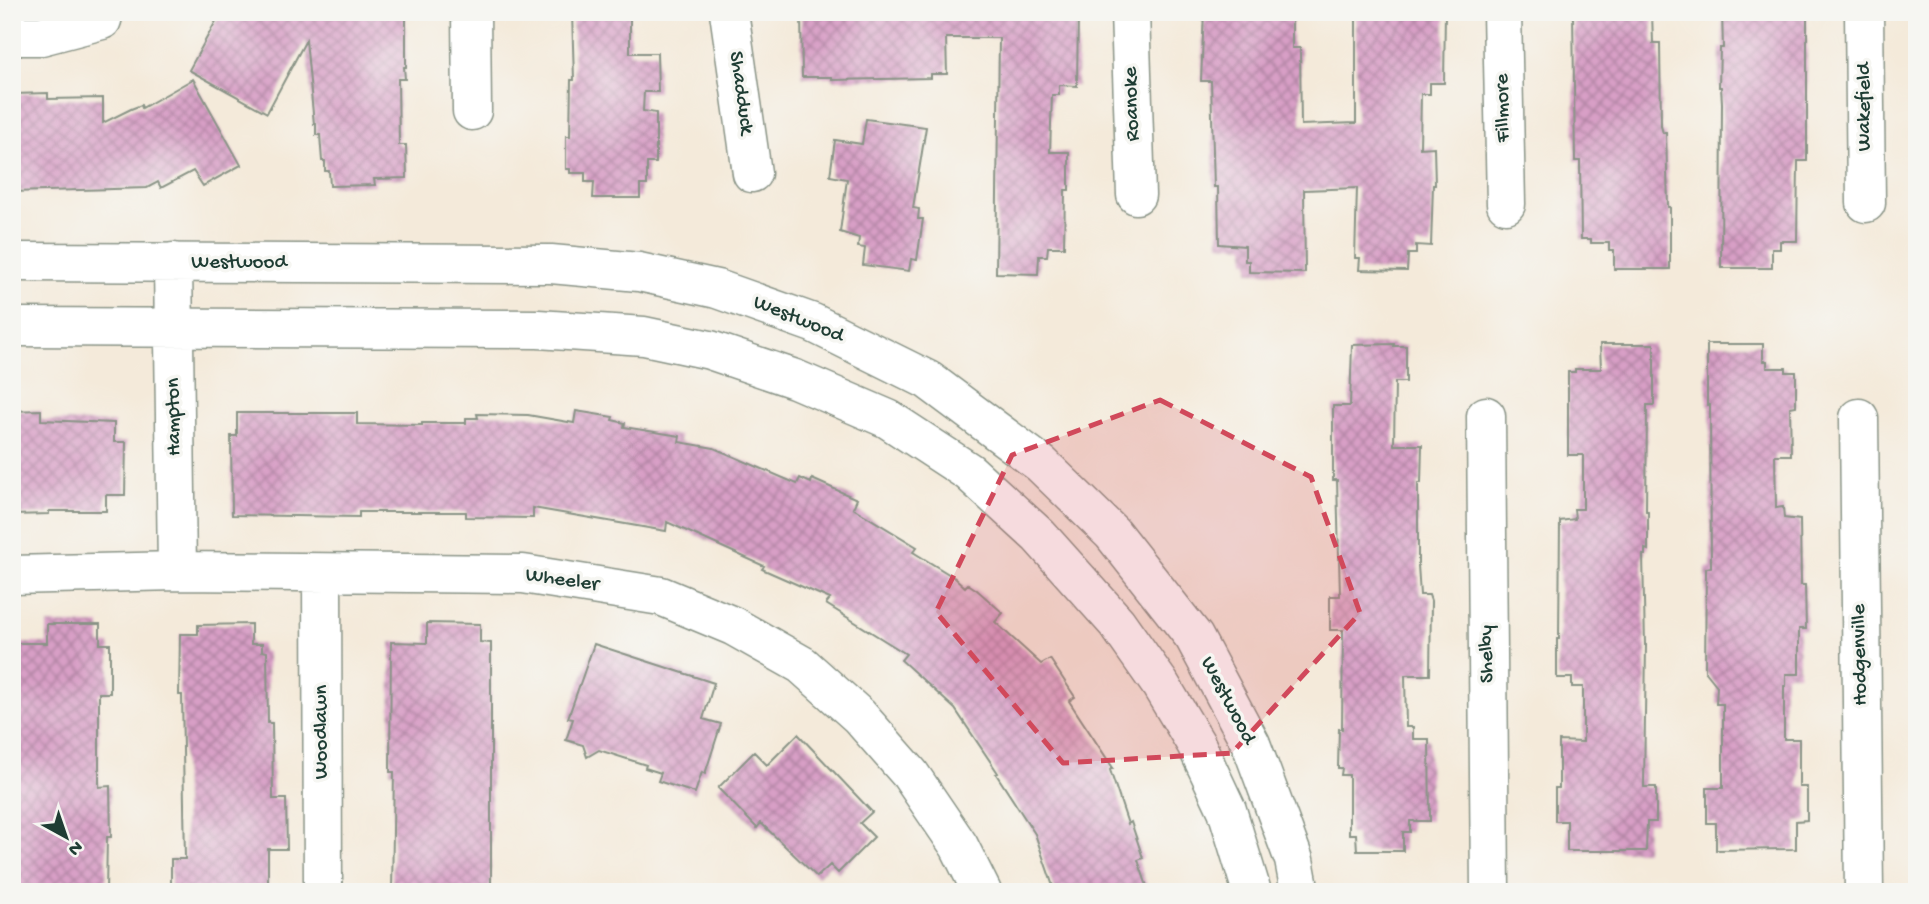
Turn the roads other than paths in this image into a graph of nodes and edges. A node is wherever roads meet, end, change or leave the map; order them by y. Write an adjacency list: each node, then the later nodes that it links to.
1 (471, 12): 8 (street)
2 (729, 12): 9 (street, Shadduck)
3 (1130, 12): 10 (street, Roanoke)
4 (1502, 12): 12 (street, Fillmore)
5 (1864, 12): 11 (street, Wakefield)
6 (103, 16): 7 (street)
7 (12, 36)
8 (472, 111)
9 (752, 173)
10 (1136, 195)
11 (1866, 203)
12 (1506, 204)
13 (12, 262): 14 (street, Westwood)
14 (173, 262): 16 (street, Hampton); 25 (street, Westwood)
15 (12, 327): 16 (street)
16 (174, 328): 19 (street, Hampton); 24 (street)
17 (1486, 416): 26 (street, Shelby)
18 (1859, 418): 27 (street, Hodgenville)
19 (177, 571): 20 (street, Wheeler); 21 (street, Wheeler)
20 (322, 573): 22 (street, Woodlawn); 23 (street, Wheeler)
21 (12, 575)
22 (323, 892)
23 (982, 892)
24 (1252, 892)
25 (1300, 892)
26 (1490, 892)
27 (1864, 892)

